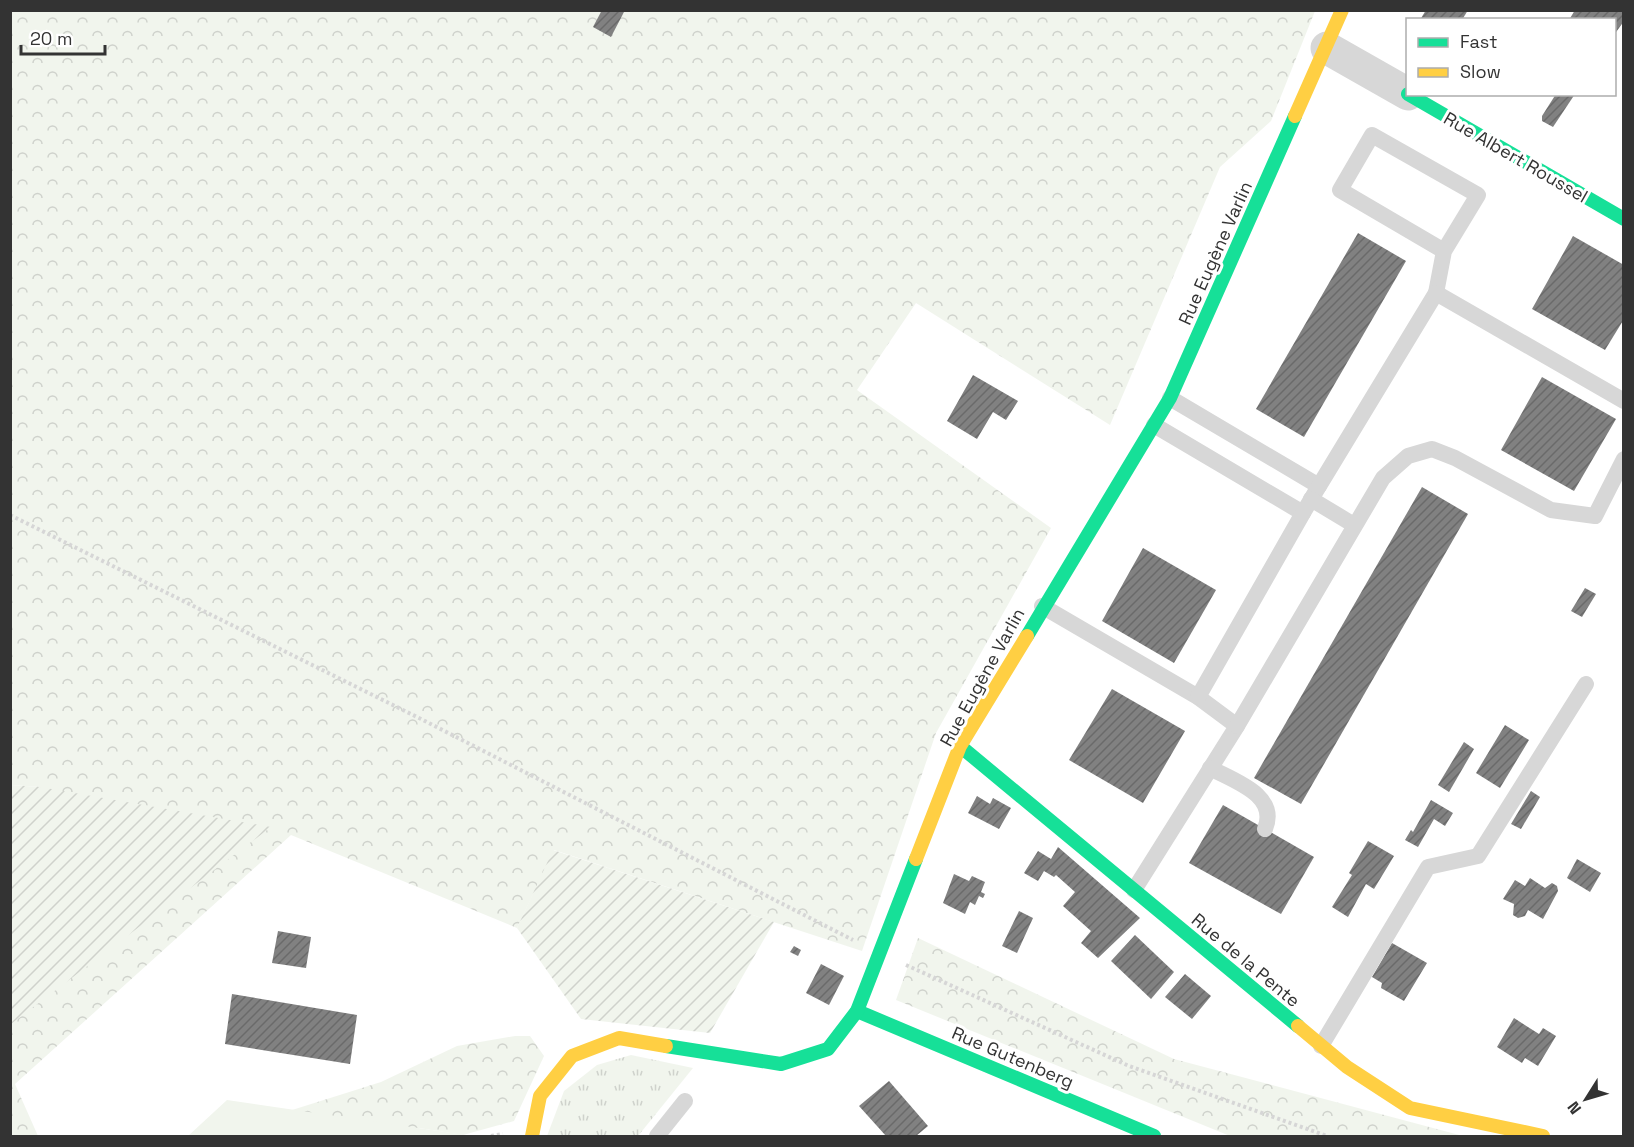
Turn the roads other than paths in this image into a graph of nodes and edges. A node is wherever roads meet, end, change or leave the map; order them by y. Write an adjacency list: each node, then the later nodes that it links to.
1 (1342, 10): 2 (street, Rue Eugène Varlin)
2 (1327, 48): 3 (street, Rue Albert Roussel); 8 (street, Rue Eugène Varlin)
3 (1406, 93)
4 (1411, 96): 5 (street, Rue Albert Roussel)
5 (1623, 219)
6 (1444, 251): 6 (lane); 7 (lane)
7 (1436, 292): 9 (lane); 12 (lane)
8 (1170, 398): 10 (street, Rue Eugène Varlin); 12 (lane)
9 (1623, 400)
10 (1154, 425): 12 (lane); 14 (street, Rue Eugène Varlin)
11 (1623, 459): 13 (lane)
12 (1311, 500): 13 (lane); 16 (lane)
13 (1354, 525): 17 (lane)
14 (1042, 606): 16 (lane); 18 (street, Rue Eugène Varlin)
15 (1586, 684): 23 (lane)
16 (1197, 697): 17 (lane)
17 (1237, 726): 19 (lane)
18 (960, 746): 21 (street, Rue de la Pente); 22 (street, Rue Eugène Varlin)
19 (1210, 768): 20 (lane); 21 (lane)
20 (1265, 829)
21 (1134, 890): 23 (street, Rue de la Pente)
22 (857, 1011): 25 (street, Rue Eugène Varlin); 27 (street, Rue Gutenberg)
23 (1321, 1046): 28 (street, Rue de la Pente)
24 (685, 1101): 26 (lane)
25 (532, 1137)
26 (657, 1137)
27 (1154, 1137)
28 (1543, 1137)

